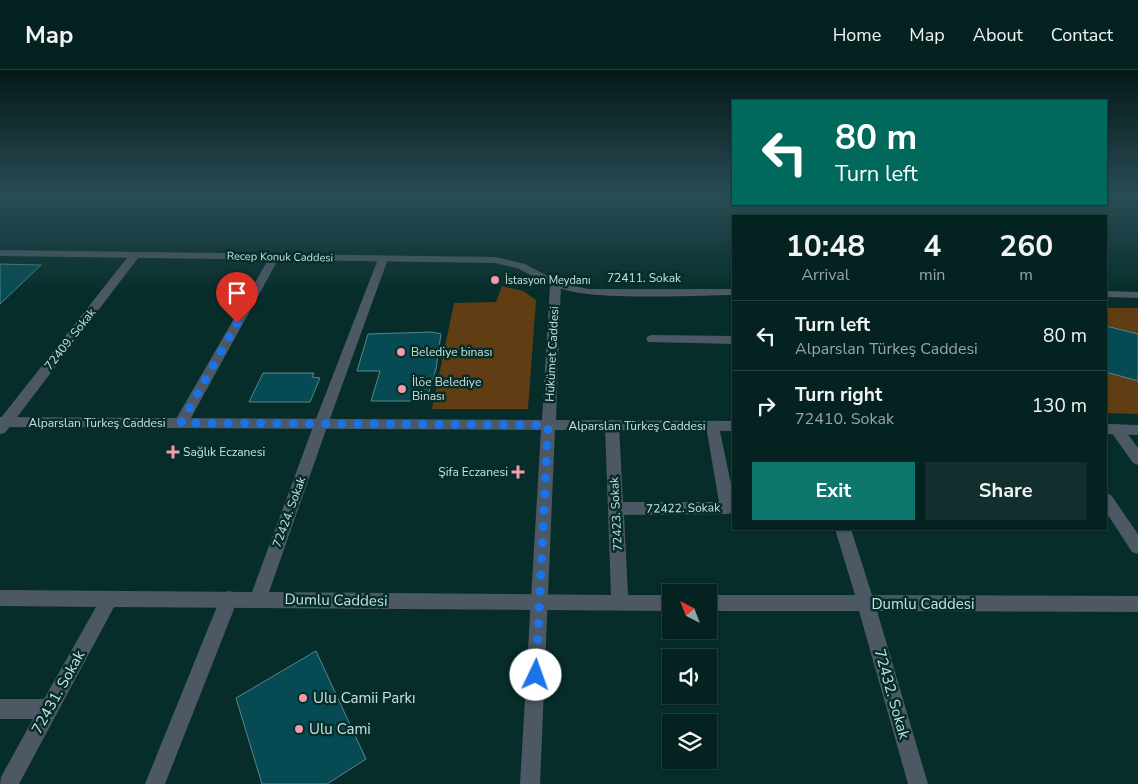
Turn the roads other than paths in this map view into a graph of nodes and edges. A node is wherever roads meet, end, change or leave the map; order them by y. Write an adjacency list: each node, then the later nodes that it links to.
1 (0, 254): 2 (street, Recep Konuk Caddesi)
2 (134, 256): 3 (street, Recep Konuk Caddesi); 12 (street, 72409. Sokak)
3 (274, 258): 4 (street, Recep Konuk Caddesi); 11 (street)
4 (383, 258): 5 (street, Recep Konuk Caddesi); 13 (street, 72424. Sokak)
5 (556, 283): 6 (street, 72411. Sokak); 14 (street, Hükümet Caddesi)
6 (732, 292)
7 (1107, 294): 8 (street)
8 (1138, 295)
9 (652, 339): 10 (street)
10 (732, 340)
11 (181, 423): 12 (street, Alparslan Türkeş Caddesi); 13 (street, Alparslan Türkeş Caddesi)
12 (2, 424)
13 (321, 424): 14 (street, Alparslan Türkeş Caddesi); 28 (street, 72424. Sokak)
14 (548, 425): 15 (street, Alparslan Türkeş Caddesi); 29 (street, Hükümet Caddesi)
15 (612, 426): 16 (street, Alparslan Türkeş Caddesi); 22 (street, 72423. Sokak)
16 (714, 426): 17 (street, Alparslan Türkeş Caddesi); 22 (street, 72422. Sokak)
17 (732, 426)
18 (1111, 429): 19 (street); 20 (street)
19 (1138, 430)
20 (1138, 459)
21 (1107, 500): 24 (street)
22 (616, 509): 30 (street, 72423. Sokak)
23 (843, 530): 33 (street, 72432. Sokak)
24 (1138, 547)
25 (0, 598): 26 (street, Dumlu Caddesi)
26 (109, 599): 27 (street, Dumlu Caddesi); 36 (street, 72431. Sokak)
27 (229, 599): 28 (street, Dumlu Caddesi); 38 (street)
28 (258, 599): 29 (street, Dumlu Caddesi)
29 (540, 602): 30 (street, Dumlu Caddesi); 39 (street, Hükümet Caddesi)
30 (620, 603): 31 (street, Dumlu Caddesi)
31 (662, 603)
32 (718, 603): 33 (street, Dumlu Caddesi)
33 (866, 604): 34 (street, Dumlu Caddesi); 40 (street, 72432. Sokak)
34 (1138, 604)
35 (0, 709): 36 (street)
36 (49, 709): 37 (street, 72431. Sokak)
37 (8, 784)
38 (156, 784)
39 (530, 784)
40 (918, 784)

